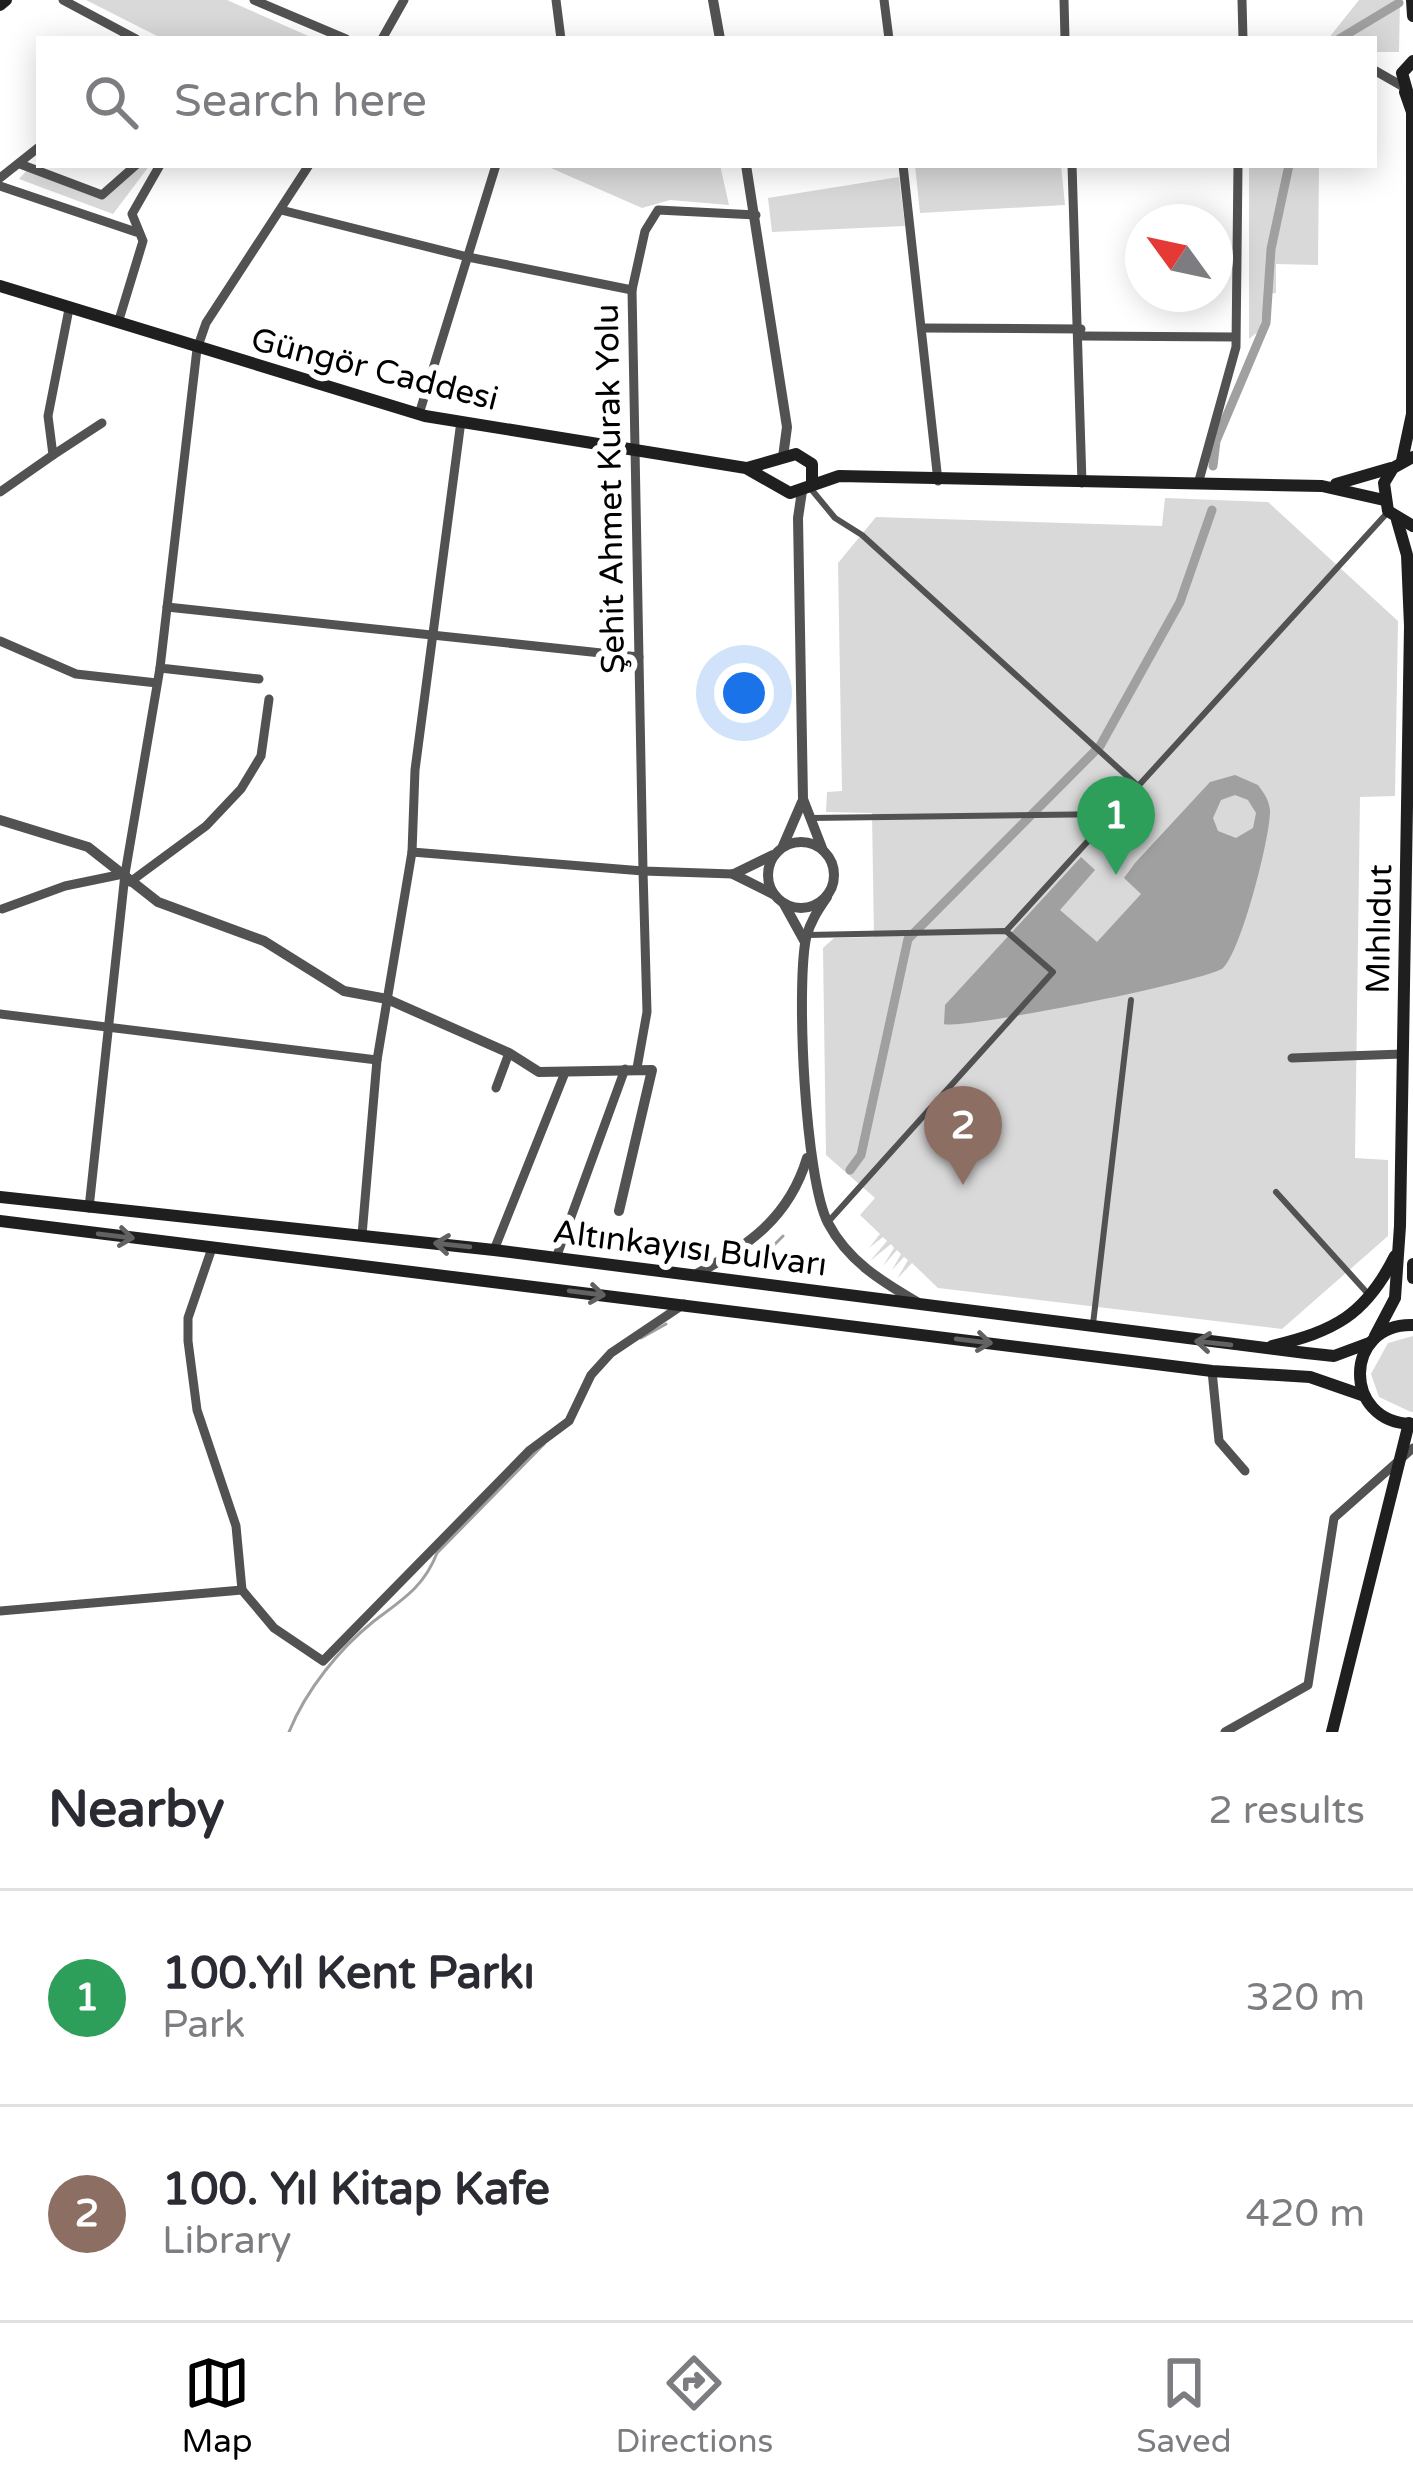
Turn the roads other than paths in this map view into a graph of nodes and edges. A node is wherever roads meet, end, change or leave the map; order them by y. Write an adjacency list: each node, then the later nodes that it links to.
1 (63, 0): 12 (street)
2 (254, 0): 10 (street)
3 (404, 0): 14 (street)
4 (556, 0): 15 (street)
5 (713, 0): 16 (street)
6 (884, 0): 17 (street)
7 (1064, 0): 18 (street)
8 (1242, 0): 19 (street)
9 (1412, 0): 11 (main road)
10 (270, 3): 13 (street)
11 (1413, 16)
12 (130, 36)
13 (340, 36)
14 (384, 36)
15 (561, 36)
16 (719, 36)
17 (889, 36)
18 (1065, 36)
19 (1243, 36)
20 (1413, 50): 21 (main road)
21 (1409, 64): 22 (street); 24 (main road)
22 (1377, 69)
23 (1377, 71): 24 (street)
24 (1407, 92): 56 (main road)
25 (36, 150): 26 (street)
26 (20, 164): 27 (street); 35 (street)
27 (133, 168)
28 (158, 168): 38 (street)
29 (307, 168): 36 (street)
30 (495, 168): 39 (street)
31 (747, 168): 37 (street)
32 (903, 168): 44 (street)
33 (1072, 168): 45 (street)
34 (1238, 168): 46 (street)
35 (0, 182): 38 (street)
36 (281, 210): 39 (street); 47 (street)
37 (756, 215): 41 (street, Şehit Ahmet Kurak Yolu); 51 (street)
38 (136, 232): 43 (street)
39 (468, 257): 41 (street); 48 (street)
40 (0, 286): 42 (main road, Güngör Caddesi)
41 (632, 290): 52 (street, Şehit Ahmet Kurak Yolu)
42 (69, 309): 43 (main road, Güngör Caddesi); 53 (street)
43 (118, 323): 47 (main road, Güngör Caddesi)
44 (922, 328): 45 (street); 59 (street)
45 (1082, 333): 46 (street); 60 (street)
46 (1235, 337): 63 (street)
47 (197, 349): 48 (main road, Güngör Caddesi); 69 (street)
48 (419, 414): 49 (main road, Güngör Caddesi)
49 (461, 421): 52 (main road, Güngör Caddesi); 70 (street)
50 (102, 422): 53 (street)
51 (787, 428): 54 (street); 55 (street)
52 (636, 451): 57 (main road, Güngör Caddesi); 72 (street, Şehit Ahmet Kurak Yolu)
53 (52, 455): 65 (street)
54 (781, 459): 55 (main road, Güngör Caddesi); 57 (main road, Güngör Caddesi); 61 (main road)
55 (807, 460): 58 (main road); 62 (main road)
56 (1402, 462): 64 (main road); 66 (main road)
57 (746, 468): 61 (main road, Güngör Caddesi)
58 (839, 476): 59 (main road); 62 (main road)
59 (938, 481): 60 (main road)
60 (1082, 484): 63 (main road)
61 (780, 485): 62 (main road, Güngör Caddesi); 67 (street)
62 (808, 487): 67 (street); 77 (street)
63 (1197, 487): 64 (main road)
64 (1322, 487): 66 (main road)
65 (0, 492)
66 (1390, 511): 68 (main road); 77 (street); 98 (main road, Mıhlıdut)
67 (797, 518): 78 (street)
68 (1413, 526)
69 (167, 607): 70 (street); 73 (street)
70 (431, 634): 72 (street); 84 (street)
71 (0, 641): 75 (street)
72 (639, 657): 85 (street, Şehit Ahmet Kurak Yolu)
73 (160, 668): 74 (street); 75 (street)
74 (259, 679)
75 (157, 683): 87 (street)
76 (269, 699): 87 (street)
77 (1138, 786): 79 (street)
78 (802, 799): 80 (street); 83 (street)
79 (1113, 814): 80 (street); 91 (street)
80 (807, 818): 82 (street)
81 (0, 820): 87 (street)
82 (822, 848): 83 (street); 88 (street)
83 (778, 851): 86 (street); 89 (street)
84 (412, 852): 85 (street); 93 (street)
85 (643, 872): 86 (street); 101 (street, Şehit Ahmet Kurak Yolu)
86 (733, 874): 89 (street)
87 (127, 878): 90 (street); 93 (street); 96 (street)
88 (827, 897): 89 (street); 92 (street)
89 (780, 900): 92 (street)
90 (2, 909)
91 (1006, 931): 92 (street); 110 (street)
92 (806, 939): 104 (street)
93 (387, 999): 97 (street); 100 (street)
94 (1131, 1000): 123 (street)
95 (0, 1014): 96 (street)
96 (110, 1029): 100 (street); 107 (street)
97 (509, 1053): 102 (street); 103 (street)
98 (1402, 1054): 99 (street); 114 (main road, Mıhlıdut)
99 (1292, 1058)
100 (377, 1060): 111 (street)
101 (631, 1069): 102 (street); 108 (street); 115 (street, Şehit Ahmet Kurak Yolu)
102 (564, 1075): 113 (street)
103 (496, 1088)
104 (808, 1154): 110 (street); 117 (street)
105 (1276, 1192): 119 (street)
106 (0, 1200): 107 (main road, Altınkayısı Bulvarı)
107 (89, 1208): 111 (main road, Altınkayısı Bulvarı)
108 (619, 1211)
109 (0, 1221): 112 (main road, Altınkayısı Bulvarı, one-way to 112)
110 (828, 1222): 120 (street)
111 (362, 1235): 113 (main road, Altınkayısı Bulvarı, one-way to 111)
112 (212, 1248): 121 (main road, Altınkayısı Bulvarı, one-way to 121); 133 (street)
113 (494, 1250): 115 (main road, Altınkayısı Bulvarı)
114 (1398, 1250): 119 (main road); 124 (main road, Mıhlıdut)
115 (556, 1258): 117 (main road, Altınkayısı Bulvarı)
116 (1413, 1264): 118 (main road)
117 (695, 1275): 120 (main road, Altınkayısı Bulvarı)
118 (1413, 1278)
119 (1370, 1296): 125 (main road)
120 (917, 1302): 123 (main road, Altınkayısı Bulvarı)
121 (684, 1304): 126 (main road, Altınkayısı Bulvarı, one-way to 126); 133 (street)
122 (1413, 1325): 124 (main road, Altınkayısı Bulvarı)
123 (1093, 1328): 125 (main road, Altınkayısı Bulvarı, one-way to 123)
124 (1372, 1340): 125 (main road, Altınkayısı Bulvarı); 127 (main road, Mıhlıdut)
125 (1262, 1348)
126 (1212, 1371): 127 (main road, Altınkayısı Bulvarı); 132 (street)
127 (1362, 1395): 128 (main road, Altınkayısı Bulvarı)
128 (1411, 1424): 130 (main road)
129 (1413, 1448): 130 (street)
130 (1398, 1460): 131 (street); 135 (street); 136 (main road)
131 (1413, 1470)
132 (1245, 1471)
133 (242, 1590): 134 (street)
134 (0, 1611)
135 (1225, 1732)
136 (1332, 1732)

